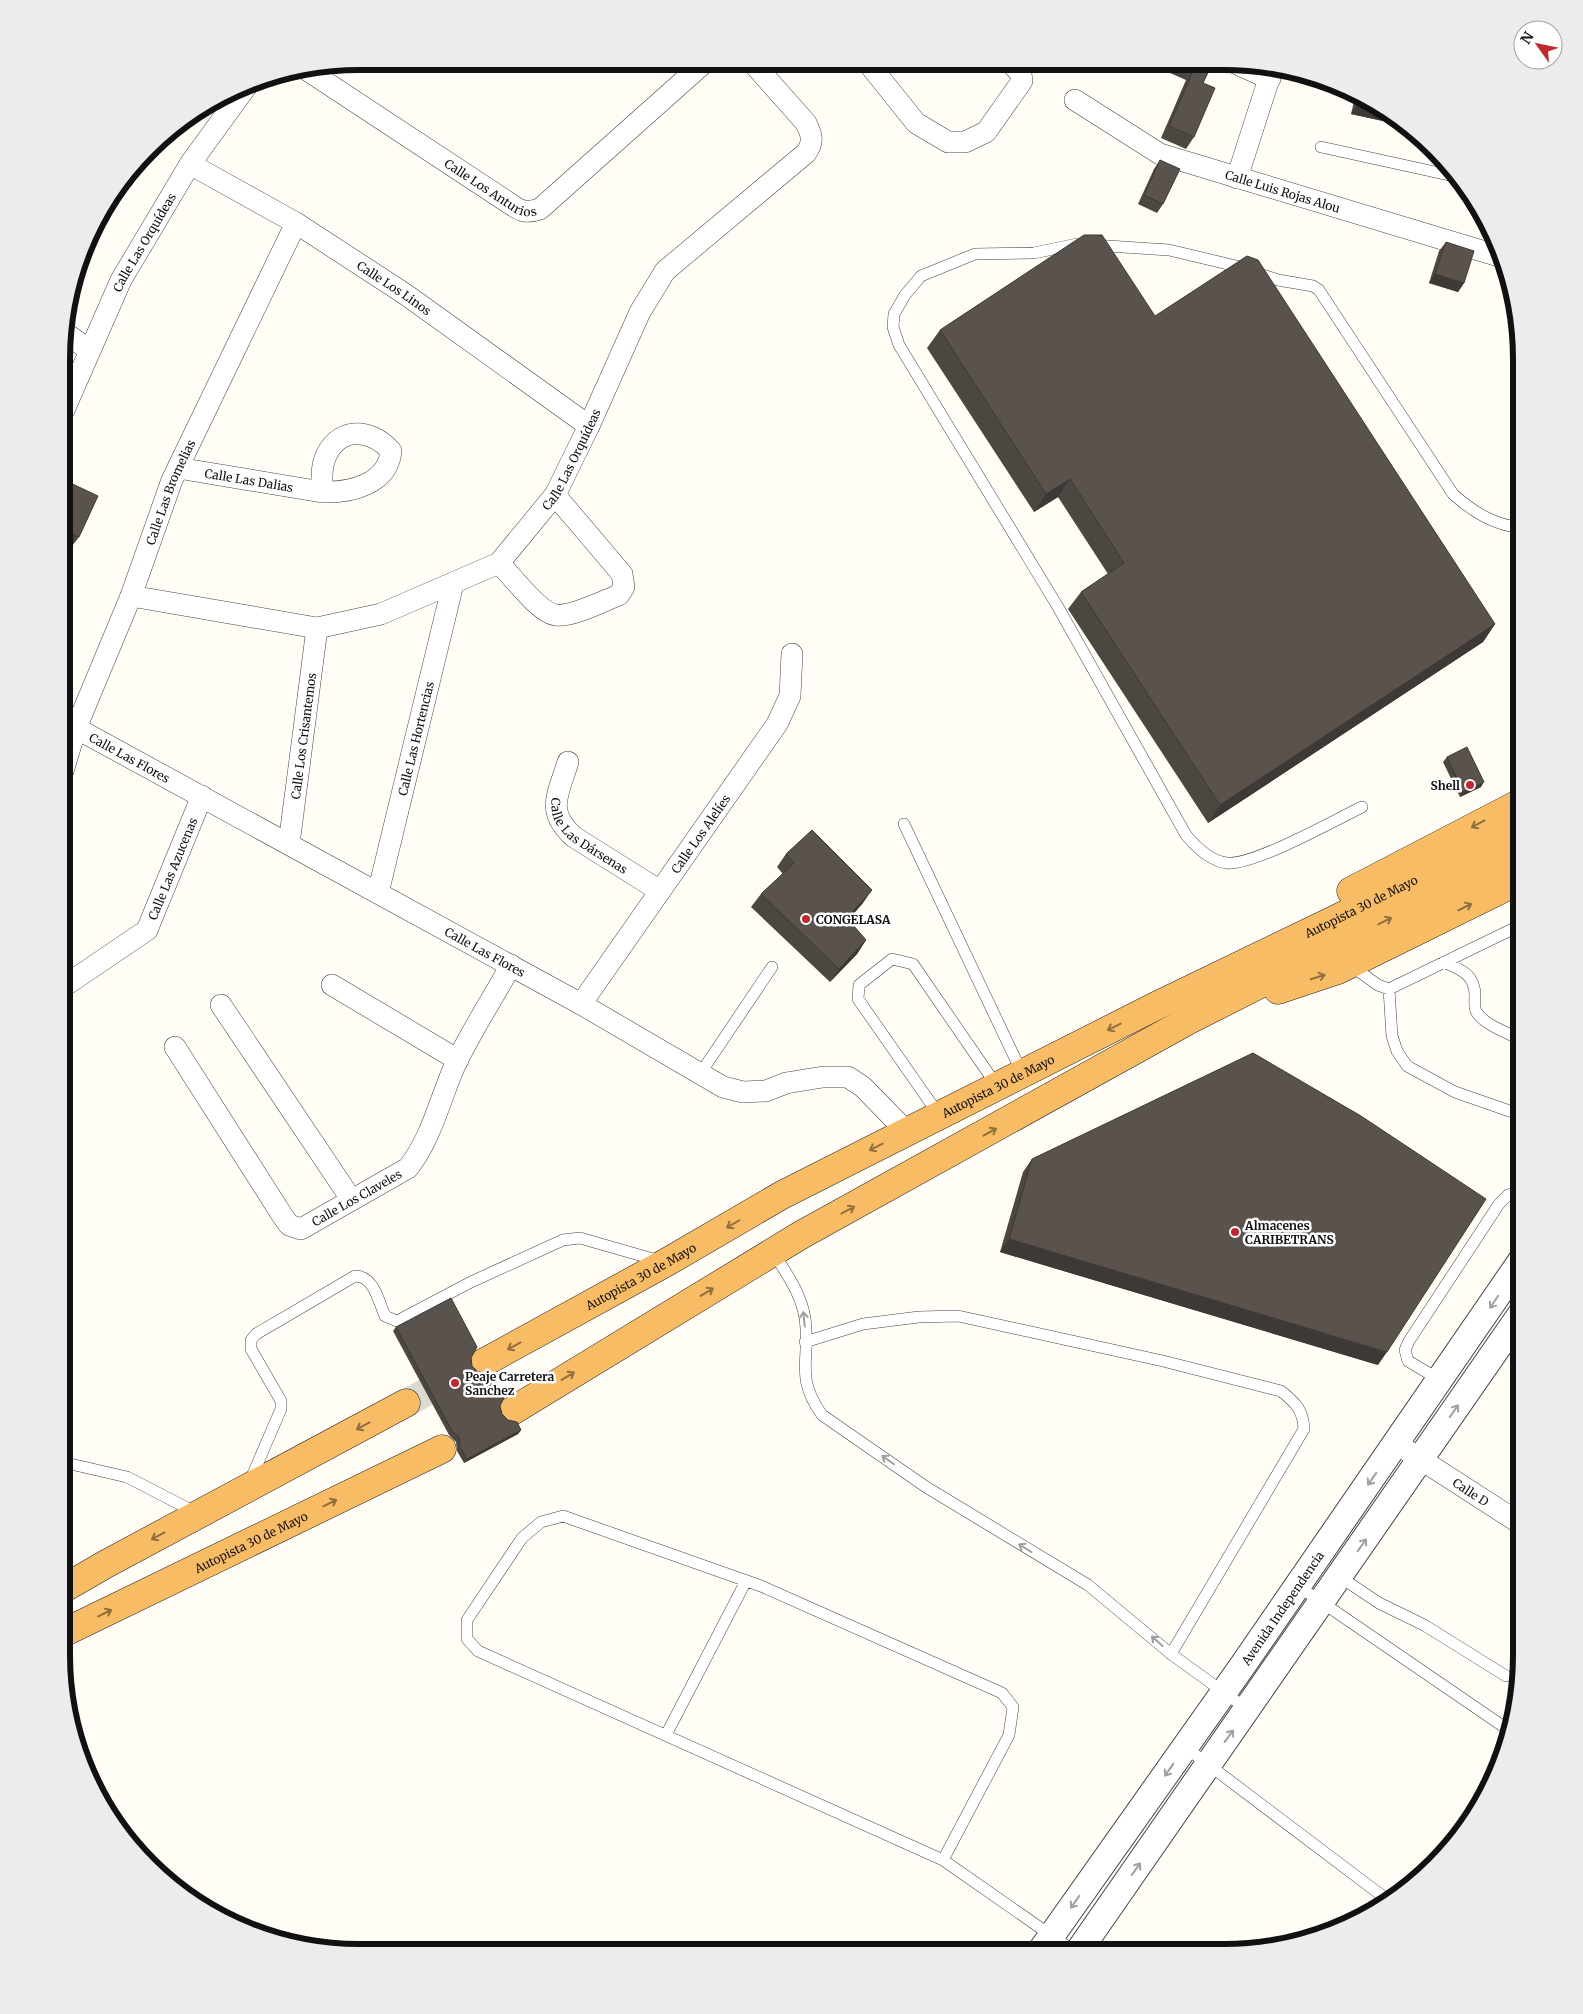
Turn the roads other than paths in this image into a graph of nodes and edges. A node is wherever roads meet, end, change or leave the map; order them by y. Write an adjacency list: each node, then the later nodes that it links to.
1 (696, 70): 5 (street, Calle Los Anturios)
2 (759, 70): 18 (street, Calle Las Orquídeas)
3 (874, 70): 4 (street)
4 (1017, 70)
5 (313, 74)
6 (1272, 74): 12 (street)
7 (239, 96): 10 (street, Calle Las Orquídeas)
8 (1075, 100): 12 (street, Calle Luis Rojas Alou)
9 (1321, 148): 11 (lane)
10 (190, 164): 13 (street, Calle Los Linos); 16 (street, Calle Las Orquídeas)
11 (1446, 175)
12 (1237, 178): 14 (street, Calle Luis Rojas Alou)
13 (296, 223): 18 (street, Calle Los Linos); 19 (street, Calle Las Bromelias)
14 (1494, 254)
15 (71, 337): 16 (street)
16 (90, 350): 17 (street, Calle Las Orquídeas)
17 (70, 396)
18 (589, 426): 21 (street, Calle Las Orquídeas)
19 (178, 468): 20 (street, Calle Las Dalias); 25 (street, Calle Las Bromelias)
20 (322, 492)
21 (555, 495): 23 (street, Calle Las Orquídeas); 23 (street)
22 (1513, 527): 31 (lane)
23 (500, 563): 24 (street, Calle Las Orquídeas)
24 (453, 584): 26 (street, Calle Las Orquídeas); 39 (street, Calle Las Hortencias)
25 (132, 596): 26 (street, Calle Las Orquídeas); 28 (street, Calle Las Bromelias)
26 (317, 628): 35 (street, Calle Los Crisantemos)
27 (792, 654): 38 (street, Calle Los Alelíes)
28 (70, 724): 30 (street, Calle Las Flores)
29 (568, 762): 38 (street, Calle Las Dársenas)
30 (202, 796): 35 (street, Calle Las Flores); 45 (street, Calle Las Azucenas)
31 (1362, 807)
32 (1513, 807): 50 (highway, one-way to 50)
33 (904, 824): 54 (lane)
34 (1513, 830): 41 (highway, Autopista 30 de Mayo)
35 (289, 844): 39 (street, Calle Las Flores)
36 (1513, 857): 41 (highway, Autopista 30 de Mayo, one-way to 36)
37 (1513, 882): 41 (highway, one-way to 37)
38 (660, 891): 48 (street, Calle Los Alelíes)
39 (378, 893): 43 (street, Calle Las Flores)
40 (1513, 929): 42 (lane)
41 (1343, 942): 47 (lane); 50 (highway, Autopista 30 de Mayo); 63 (highway, Autopista 30 de Mayo, one-way to 41)
42 (1444, 962): 47 (lane); 51 (lane)
43 (511, 966): 48 (street, Calle Las Flores); 53 (street, Calle Los Claveles)
44 (772, 968): 55 (lane)
45 (70, 982)
46 (332, 985): 53 (street)
47 (1389, 989): 57 (lane)
48 (581, 1004): 55 (street, Calle Las Flores)
49 (221, 1005): 62 (street)
50 (1158, 1005): 54 (highway, Autopista 30 de Mayo, one-way to 54)
51 (1513, 1035)
52 (174, 1046): 62 (street, Calle Los Claveles)
53 (458, 1060): 62 (street, Calle Los Claveles)
54 (1022, 1073): 56 (highway, Autopista 30 de Mayo)
55 (700, 1074): 59 (street, Calle Las Flores)
56 (997, 1086): 58 (highway, Autopista 30 de Mayo); 58 (lane)
57 (1513, 1112)
58 (939, 1115): 59 (highway, Autopista 30 de Mayo)
59 (906, 1131): 61 (highway, Autopista 30 de Mayo, one-way to 61)
60 (1513, 1194): 70 (lane)
61 (782, 1196): 63 (highway); 65 (highway, Autopista 30 de Mayo, one-way to 65)
62 (351, 1199)
63 (801, 1235): 64 (highway, Autopista 30 de Mayo)
64 (773, 1252): 68 (lane, one-way to 64); 72 (highway, Autopista 30 de Mayo, one-way to 64)
65 (667, 1262): 69 (highway, Autopista 30 de Mayo, one-way to 69); 77 (lane)
66 (1513, 1273): 70 (street, Avenida Independencia, one-way to 70)
67 (1513, 1326): 75 (street, one-way to 67)
68 (805, 1342): 86 (lane, one-way to 68); 86 (lane)
69 (483, 1363)
70 (1440, 1380): 73 (street, Avenida Independencia)
71 (406, 1403): 77 (highway, one-way to 77)
72 (512, 1411)
73 (1396, 1444): 75 (street, Calle D); 83 (street, Avenida Independencia, one-way to 83)
74 (442, 1449): 85 (highway, Autopista 30 de Mayo, one-way to 74)
75 (1420, 1460): 79 (street, Calle D); 80 (street, one-way to 75)
76 (70, 1464): 78 (lane)
77 (246, 1489): 78 (highway)
78 (199, 1514): 82 (highway, one-way to 82)
79 (1513, 1519)
80 (1340, 1577): 84 (street); 87 (lane)
81 (746, 1581): 91 (lane); 91 (lane); 94 (lane)
82 (70, 1585)
83 (1298, 1586): 84 (lane); 88 (street, Avenida Independencia)
84 (1323, 1602): 89 (street); 90 (lane)
85 (70, 1630)
86 (1171, 1654): 88 (lane)
87 (1506, 1676)
88 (1223, 1693): 89 (lane); 92 (street, Avenida Independencia)
89 (1247, 1710): 93 (street, one-way to 89)
90 (1504, 1727)
91 (666, 1735): 94 (lane)
92 (1185, 1747): 93 (lane); 96 (street, Avenida Independencia, one-way to 96)
93 (1208, 1764): 95 (lane); 97 (street, one-way to 93)
94 (943, 1860): 96 (lane)
95 (1383, 1896)
96 (1046, 1943)
97 (1082, 1944)

